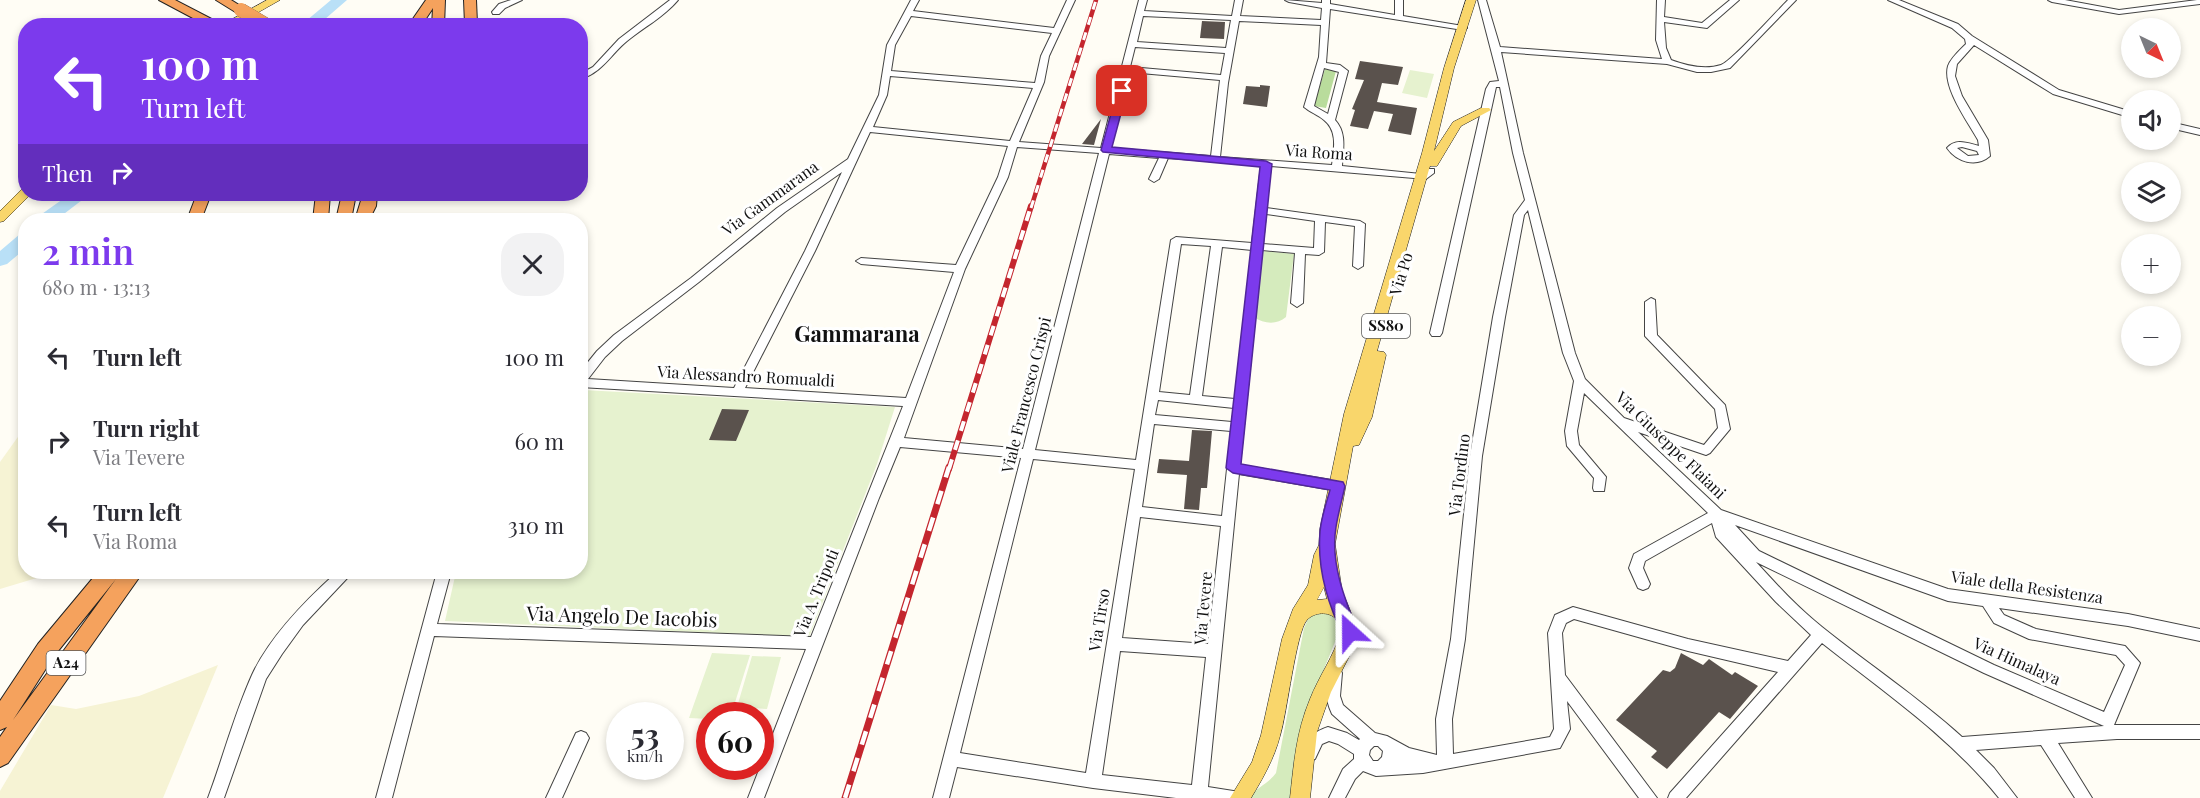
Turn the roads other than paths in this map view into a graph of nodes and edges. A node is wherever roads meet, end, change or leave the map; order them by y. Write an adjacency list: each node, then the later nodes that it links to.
1 (165, 0): 27 (highway)
2 (222, 0): 29 (highway, bridge)
3 (275, 0): 28 (main road)
4 (434, 0): 30 (highway); 31 (highway)
5 (470, 0): 32 (highway)
6 (518, 0): 23 (street)
7 (674, 0): 46 (street)
8 (915, 0): 24 (street, Via Gammarana)
9 (1071, 0): 37 (street, Via A. Tripoti)
10 (1143, 0): 25 (street, Viale Francesco Crispi)
11 (1239, 0): 33 (street)
12 (1289, 0): 21 (street)
13 (1400, 0): 26 (street)
14 (1661, 0): 34 (street)
15 (1735, 0): 34 (street)
16 (1792, 0): 42 (street)
17 (1892, 0): 38 (street)
18 (2052, 0): 19 (street)
19 (2063, 1): 20 (street)
20 (2200, 2)
21 (1326, 3): 26 (street); 35 (street)
22 (1478, 3): 36 (main road, Via Po / SS80); 40 (street, Via Giuseppe Flaiani); 58 (main road, Via Po / SS80)
23 (496, 12)
24 (909, 13): 37 (street); 45 (street, Via Gammarana)
25 (1140, 13): 33 (street); 39 (street, Viale Francesco Crispi)
26 (1399, 17): 36 (street)
27 (202, 18)
28 (240, 18)
29 (254, 18)
30 (420, 18)
31 (437, 18)
32 (471, 18)
33 (1235, 18): 35 (street); 41 (street)
34 (1661, 19): 42 (street)
35 (1323, 24): 43 (street)
36 (1463, 28): 50 (main road, Via Po / SS80)
37 (1055, 31): 49 (street, Via A. Tripoti)
38 (1969, 38): 52 (street); 54 (street)
39 (1134, 44): 41 (street); 44 (street, Viale Francesco Crispi)
40 (1495, 49): 42 (street); 48 (street, Via Giuseppe Flaiani)
41 (1230, 51): 47 (street)
42 (1668, 62)
43 (1321, 65): 53 (street); 53 (street)
44 (1127, 69): 47 (street); 60 (street, Viale Francesco Crispi)
45 (885, 73): 49 (street); 56 (street, Via Gammarana)
46 (588, 74)
47 (1225, 78): 62 (street)
48 (1505, 84): 51 (street); 69 (street, Via Giuseppe Flaiani)
49 (1037, 86): 59 (street, Via A. Tripoti)
50 (1444, 95): 58 (main road); 66 (main road, Via Po / SS80)
51 (1485, 110): 58 (main road); 81 (street)
52 (2121, 112)
53 (1331, 119): 65 (street)
54 (1973, 120): 54 (street)
55 (2181, 128): 57 (street)
56 (868, 129): 59 (street, Via Roma); 63 (street, Via Gammarana)
57 (2200, 132)
58 (1445, 137): 66 (main road, Via Po / SS80)
59 (1014, 144): 60 (street, Via Roma); 78 (street, Via A. Tripoti)
60 (1106, 150): 61 (street, Via Roma); 94 (street, Viale Francesco Crispi)
61 (1165, 154): 62 (street, Via Roma); 67 (street)
62 (1215, 159): 64 (street, Via Roma)
63 (853, 160): 82 (street, Via Gammarana); 85 (street)
64 (1266, 164): 65 (street, Via Roma); 70 (street, Via Tevere)
65 (1337, 168): 66 (street, Via Roma)
66 (1428, 170): 97 (main road, Via Po / SS80); 97 (main road, Via Po / SS80)
67 (1154, 179)
68 (18, 200): 71 (main road)
69 (1531, 200): 83 (street, Via Giuseppe Flaiani); 130 (street, Via Tordino)
70 (1261, 210): 72 (street); 74 (street, Via Tevere)
71 (0, 218)
72 (1320, 218): 75 (street); 77 (street)
73 (1217, 243): 74 (street); 86 (street, Via Tirso); 87 (street)
74 (1257, 247): 75 (street); 89 (street, Via Tevere)
75 (1300, 251): 80 (street)
76 (861, 261): 78 (street)
77 (1358, 266)
78 (960, 270): 88 (street, Via A. Tripoti)
79 (1651, 302): 91 (street)
80 (1297, 303)
81 (1436, 333)
82 (588, 371)
83 (1580, 381): 91 (street, Via Giuseppe Flaiani); 98 (street)
84 (588, 382): 85 (street, Via Alessandro Romualdi)
85 (738, 391): 88 (street, Via Alessandro Romualdi)
86 (1152, 395): 87 (street); 90 (street, Via Tirso)
87 (1196, 398): 89 (street)
88 (910, 402): 93 (street, Via A. Tripoti)
89 (1240, 404): 92 (street, Via Tevere)
90 (1149, 419): 92 (street); 95 (street, Via Tirso)
91 (1620, 421): 100 (street, Via Giuseppe Flaiani)
92 (1238, 427): 96 (street, Via Tevere)
93 (896, 442): 94 (street); 114 (street, Via A. Tripoti)
94 (1029, 455): 95 (street); 129 (street, Viale Francesco Crispi)
95 (1141, 465): 99 (street, Via Tirso)
96 (1233, 468): 97 (street); 101 (street, Via Tevere)
97 (1339, 483): 102 (main road, Via Po / SS80)
98 (1599, 488)
99 (1134, 511): 101 (street); 115 (street, Via Tirso)
100 (1717, 514): 107 (street); 108 (street, Viale della Resistenza); 112 (street, Via Giuseppe Flaiani); 121 (street, Via Himalaya)
101 (1227, 522): 116 (street, Via Tevere)
102 (1327, 544): 109 (main road, Via Po / SS80); 110 (main road, Via Po / SS80)
103 (104, 579): 120 (highway, A24)
104 (129, 579): 128 (highway, A24)
105 (338, 579): 135 (street)
106 (442, 579): 111 (street)
107 (1643, 585)
108 (1986, 599): 113 (street, Viale della Resistenza); 121 (street, Via Himalaya)
109 (1343, 614): 110 (main road); 118 (main road, SS80)
110 (1299, 616): 140 (main road, SS80)
111 (429, 630): 114 (street, Via Angelo De Iacobis); 136 (street)
112 (1821, 634): 117 (street); 125 (street, Via Giuseppe Flaiani)
113 (2200, 635)
114 (815, 643): 138 (street, Via A. Tripoti)
115 (1114, 644): 116 (street); 133 (street, Via Tirso)
116 (1215, 651): 134 (street, Via Tevere)
117 (1790, 668): 119 (street); 144 (street)
118 (1335, 670): 127 (street); 131 (main road, SS80)
119 (1558, 676): 130 (street); 143 (street)
120 (0, 720)
121 (2112, 726): 122 (street); 123 (street)
122 (2200, 732)
123 (2045, 737): 125 (street); 146 (street)
124 (581, 738): 137 (street)
125 (1960, 744): 145 (street, Via Giuseppe Flaiani)
126 (1388, 747): 127 (street); 130 (street); 132 (street)
127 (1365, 750): 131 (street); 132 (street); 142 (street)
128 (0, 756)
129 (951, 759): 133 (street); 139 (street, Viale Francesco Crispi)
130 (1445, 761): 132 (street)
131 (1305, 764): 141 (main road, SS80)
132 (1380, 768)
133 (1093, 781): 134 (street)
134 (1199, 792): 140 (street)
135 (216, 798)
136 (384, 798)
137 (554, 798)
138 (756, 798)
139 (941, 798)
140 (1240, 798)
141 (1300, 798)
142 (1337, 798)
143 (1649, 798)
144 (1676, 798)
145 (2008, 798)
146 (2085, 798)

